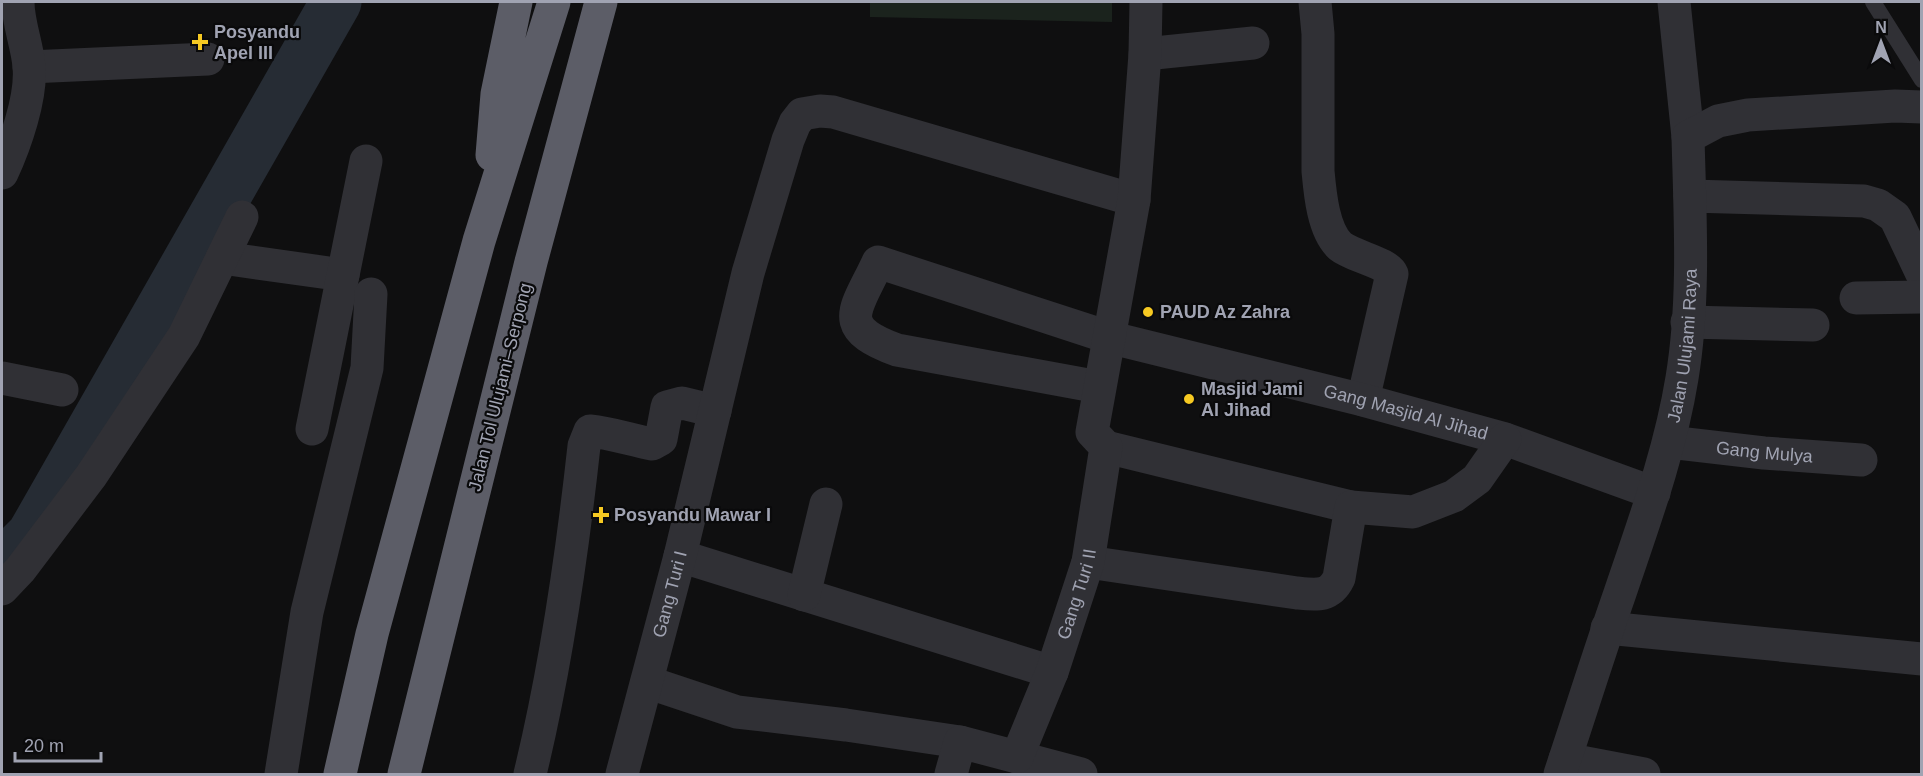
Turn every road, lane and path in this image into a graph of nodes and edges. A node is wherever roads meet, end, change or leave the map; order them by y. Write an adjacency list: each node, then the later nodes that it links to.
1 (18, 2): 12 (street)
2 (516, 2): 21 (highway)
3 (554, 2): 21 (highway)
4 (601, 2): 58 (highway, Jalan Tol Ulujami–Serpong)
5 (1146, 2): 10 (street)
6 (1315, 2): 35 (street)
7 (1674, 2): 16 (street, Jalan Ulujami Raya)
8 (1873, 2): 13 (lane)
9 (1253, 43): 10 (street)
10 (1145, 54): 20 (street)
11 (208, 59): 12 (street)
12 (29, 67): 15 (street)
13 (1922, 80)
14 (1922, 107): 16 (street)
15 (11, 116): 18 (street)
16 (1688, 137): 19 (street, Jalan Ulujami Raya)
17 (366, 161): 25 (street)
18 (2, 173)
19 (1689, 196): 24 (street); 29 (street, Jalan Ulujami Raya)
20 (1134, 200): 31 (street); 36 (street, Gang Turi I)
21 (487, 214): 57 (highway)
22 (242, 218): 23 (street)
23 (222, 258): 25 (street); 47 (street)
24 (1922, 274)
25 (343, 275): 37 (street)
26 (371, 294): 56 (street)
27 (1922, 297): 28 (street)
28 (1856, 298)
29 (1687, 322): 30 (street); 39 (street, Jalan Ulujami Raya)
30 (1813, 325)
31 (1108, 337): 33 (street); 33 (street, Gang Masjid Al Jihad); 35 (street, Gang Masjid Al Jihad)
32 (2, 378): 34 (street)
33 (1099, 387): 40 (street)
34 (62, 390)
35 (1363, 400): 38 (street, Gang Masjid Al Jihad)
36 (715, 411): 45 (street, Gang Turi I); 59 (street)
37 (312, 429)
38 (1505, 439): 42 (street, Gang Masjid Al Jihad); 44 (street)
39 (1669, 442): 41 (street, Gang Mulya); 42 (street, Jalan Ulujami Raya)
40 (1106, 447): 44 (street); 46 (street, Gang Turi II)
41 (1861, 460)
42 (1654, 493): 49 (street, Jalan Ulujami Raya)
43 (826, 504): 48 (street)
44 (1351, 507): 46 (street)
45 (681, 556): 48 (street); 52 (street, Gang Turi I)
46 (1088, 562): 51 (street, Gang Turi II)
47 (2, 589)
48 (804, 595): 51 (street)
49 (1608, 628): 50 (street); 55 (street, Jalan Ulujami Raya)
50 (1922, 659)
51 (1052, 672): 54 (street, Gang Turi II)
52 (646, 682): 53 (street); 60 (street, Gang Turi I)
53 (960, 742): 54 (street); 61 (street)
54 (1017, 757): 62 (street)
55 (1562, 766): 63 (street)
56 (281, 774)
57 (340, 774)
58 (404, 774)
59 (530, 774)
60 (622, 774)
61 (951, 774)
62 (1081, 774)
63 (1644, 774)

